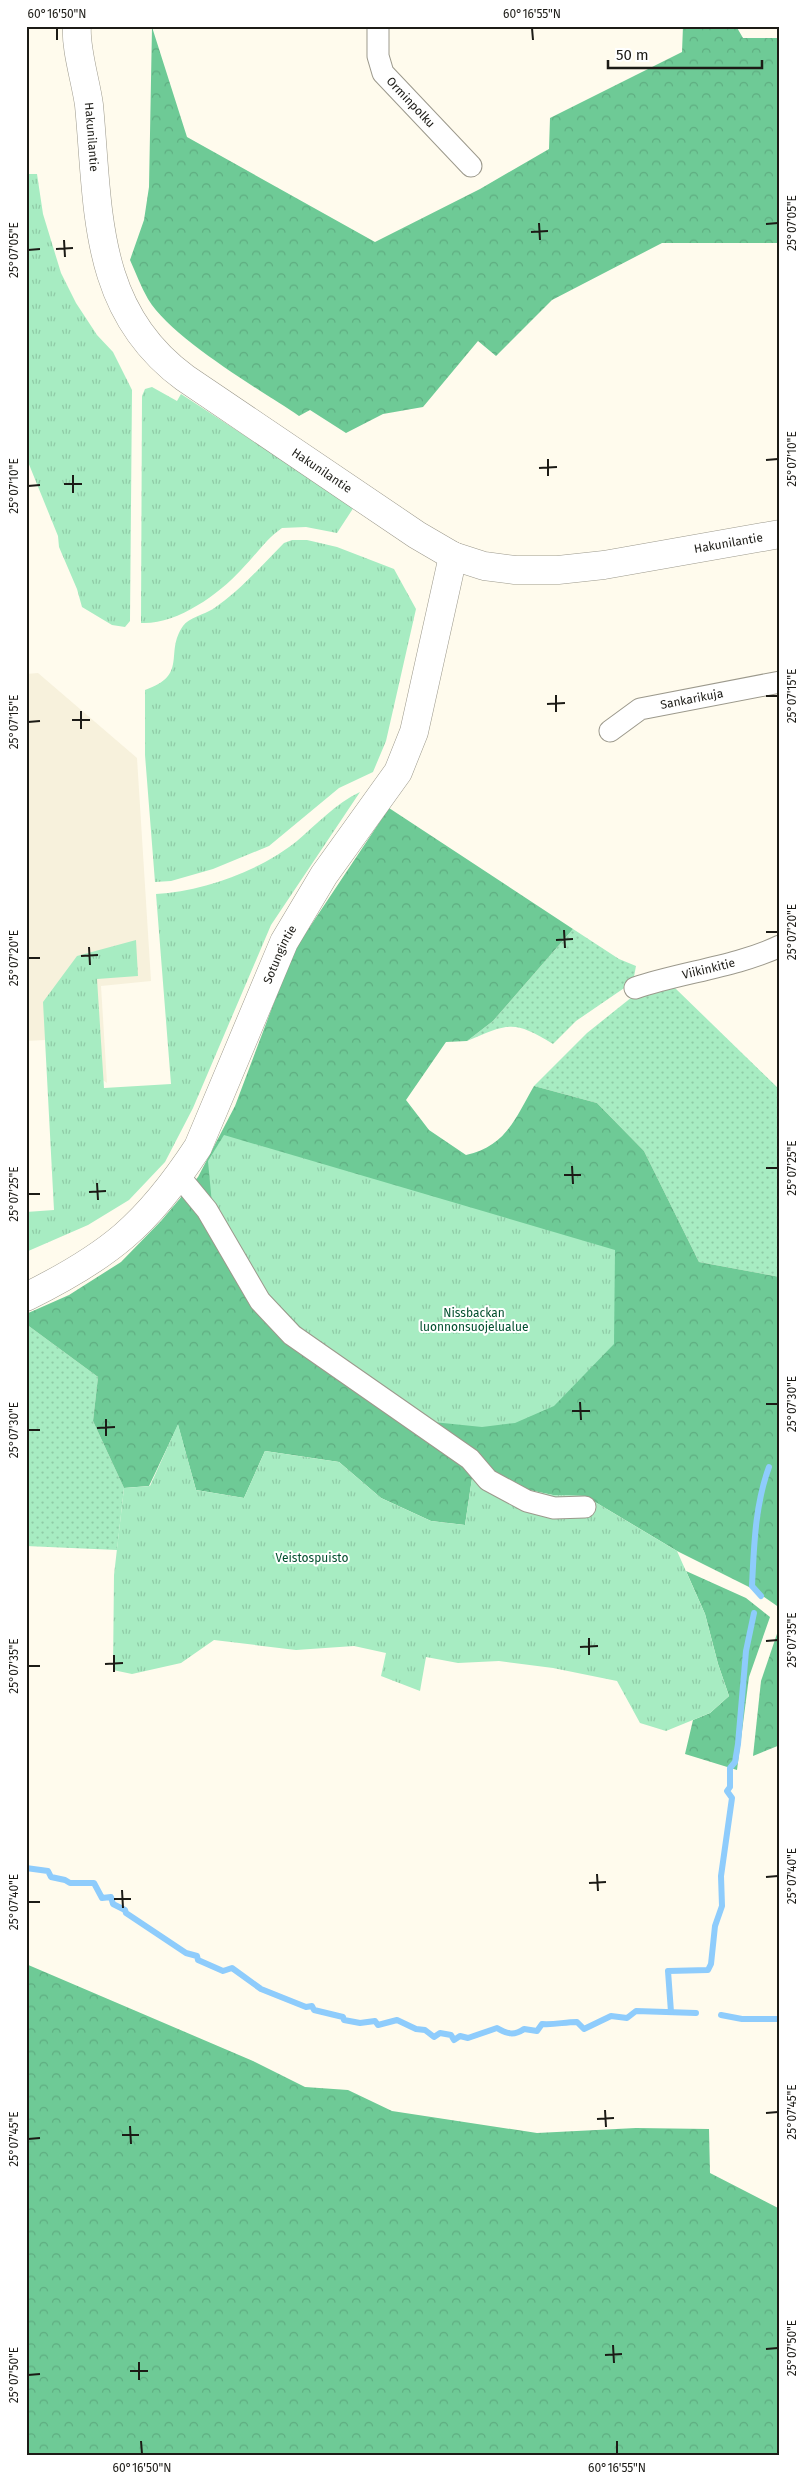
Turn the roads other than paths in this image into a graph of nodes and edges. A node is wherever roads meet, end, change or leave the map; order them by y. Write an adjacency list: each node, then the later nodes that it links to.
1 (77, 26): 4 (street, Hakunilantie)
2 (96, 26): 4 (street, Hakunilantie)
3 (378, 26): 5 (street, Orminpolku)
4 (87, 86): 7 (street, Hakunilantie)
5 (471, 166)
6 (780, 534): 7 (street, Hakunilantie)
7 (453, 556): 12 (street, Sotungintie)
8 (780, 682): 9 (street, Sankarikuja)
9 (610, 731)
10 (780, 946): 11 (street, Viikinkitie)
11 (635, 988)
12 (179, 1176): 13 (street, Sotungintie); 14 (street)
13 (26, 1297)
14 (585, 1507)

